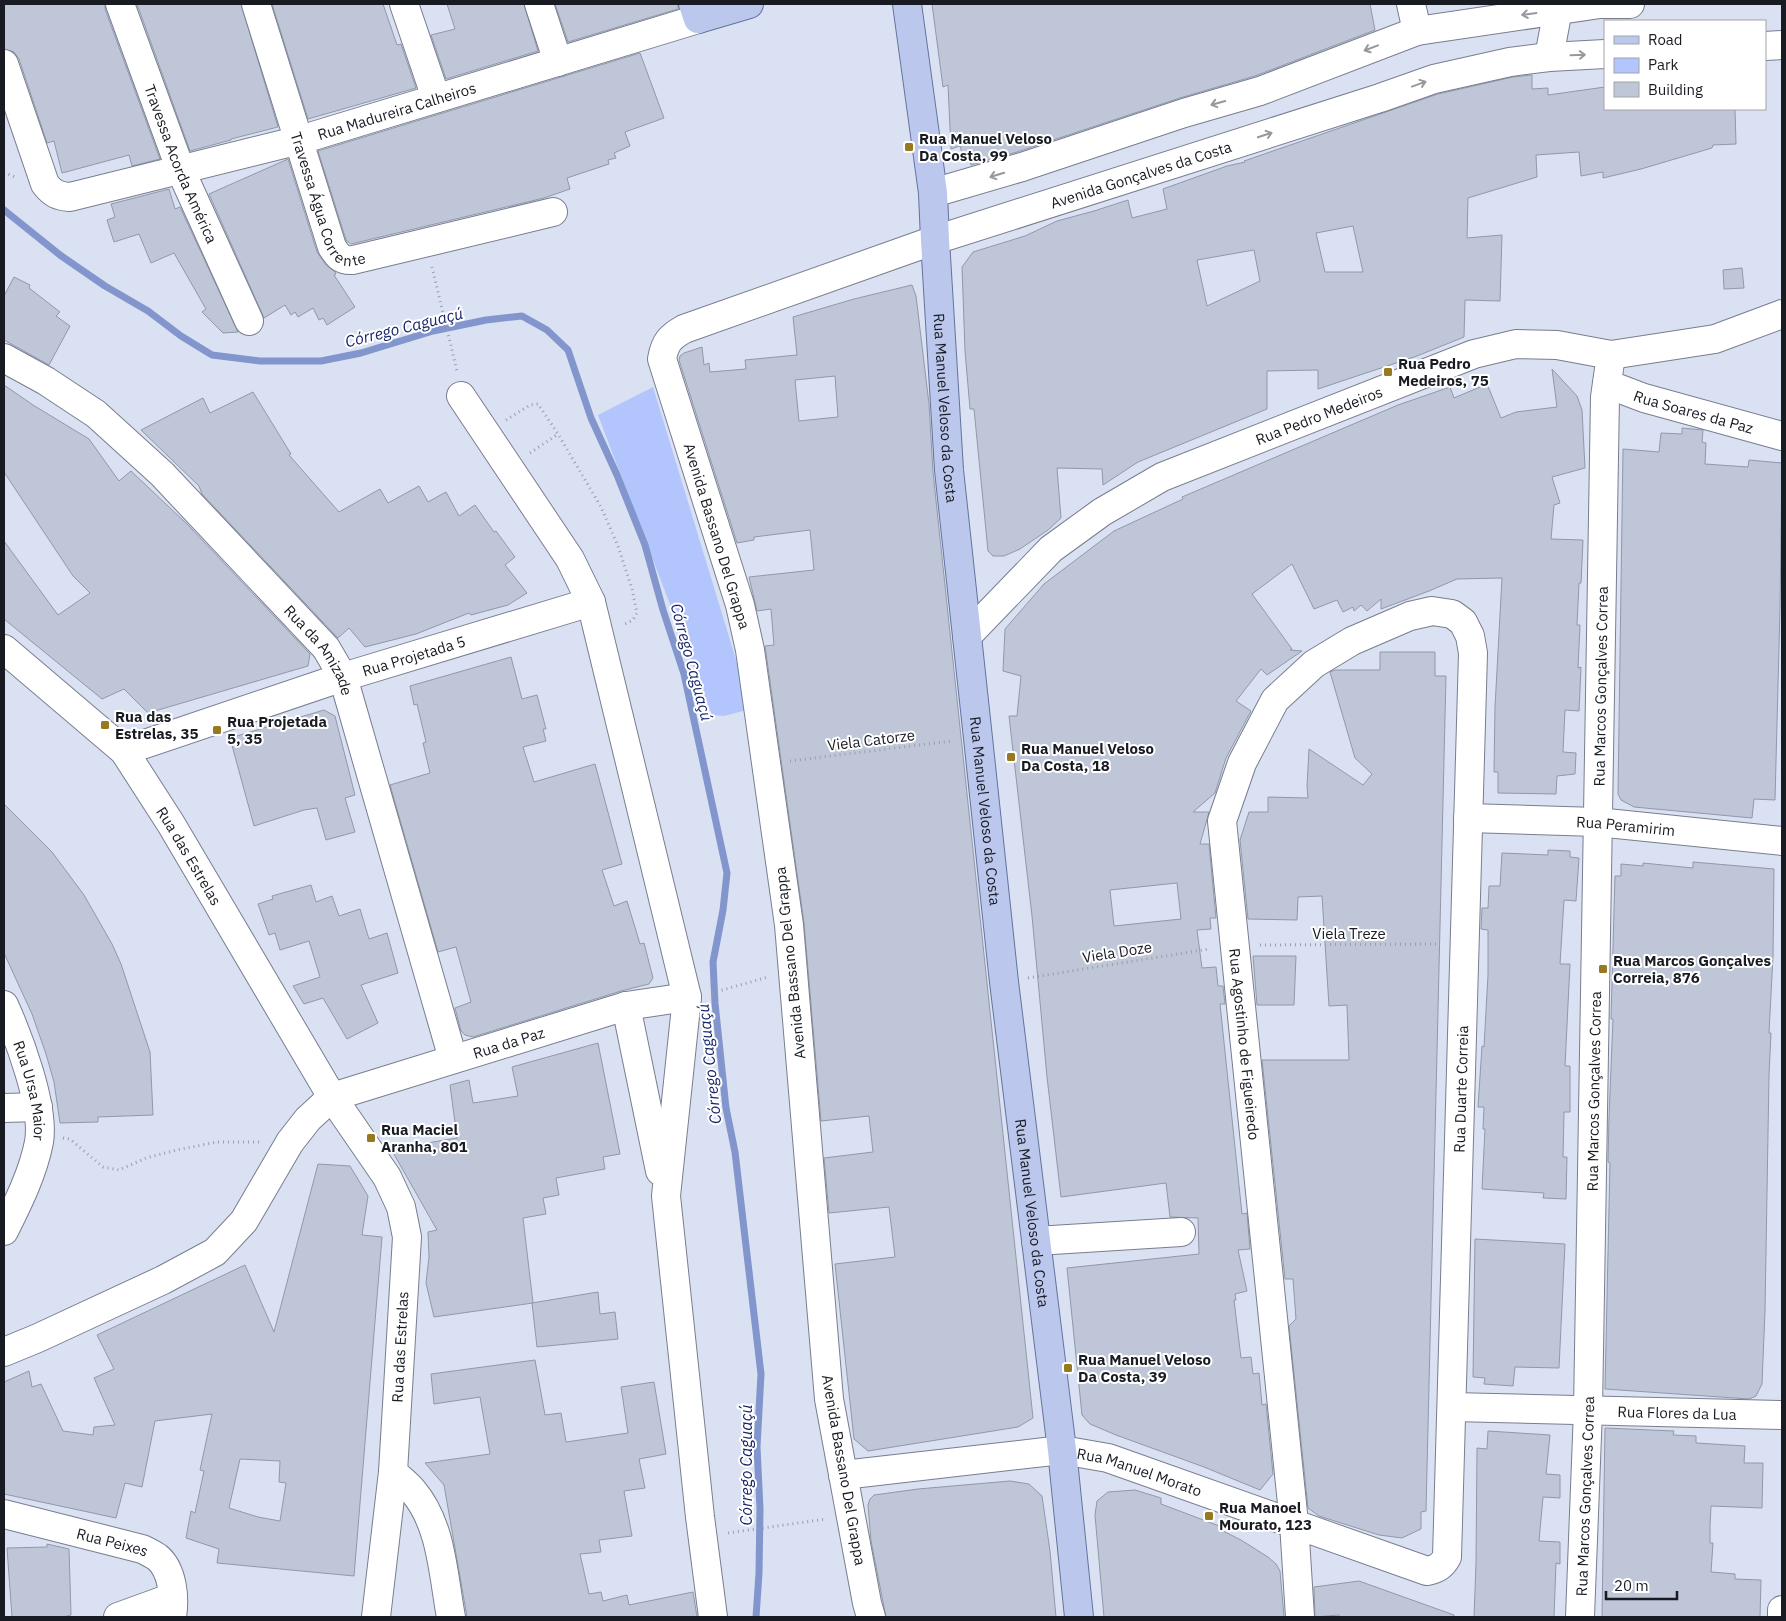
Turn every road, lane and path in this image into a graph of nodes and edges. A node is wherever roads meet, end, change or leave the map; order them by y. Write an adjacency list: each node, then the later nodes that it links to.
1 (120, 4): 20 (street, Travessa Acorda América)
2 (256, 4): 19 (street, Travessa Água Corrente)
3 (404, 4): 18 (street)
4 (539, 4): 16 (street)
5 (749, 4): 10 (main road, Rua Madureira Calheiros)
6 (907, 4): 21 (main road, Rua Manuel Veloso da Costa)
7 (1411, 4): 11 (street)
8 (1630, 4): 9 (street)
9 (1558, 7): 11 (street, one-way to 11); 15 (street)
10 (696, 11): 16 (street, Rua Madureira Calheiros)
11 (1417, 32): 21 (street, one-way to 21)
12 (1782, 45): 13 (street)
13 (1766, 46)
14 (1604, 54): 15 (street, Avenida Gonçalves da Costa, one-way to 14)
15 (1549, 57): 23 (street, Avenida Gonçalves da Costa, one-way to 15)
16 (558, 62): 18 (street, Rua Madureira Calheiros)
17 (4, 64): 20 (street, Rua Madureira Calheiros)
18 (436, 98): 19 (street, Rua Madureira Calheiros)
19 (300, 140): 20 (street, Rua Madureira Calheiros); 22 (street, Travessa Água Corrente)
20 (181, 171): 26 (street, Travessa Acorda América)
21 (934, 193): 23 (main road, Rua Manuel Veloso da Costa)
22 (553, 212)
23 (935, 240): 27 (street, Avenida Gonçalves da Costa); 40 (main road, Rua Manuel Veloso da Costa)
24 (435, 282): 30 (path)
25 (1782, 314): 28 (street, Rua Pedro Medeiros)
26 (249, 321)
27 (684, 329): 45 (street, Avenida Bassano Del Grappa)
28 (1611, 355): 31 (street, Rua Marcos Gonçalves Correa); 40 (street, Rua Pedro Medeiros)
29 (4, 358): 42 (street, Rua da Amizade)
30 (456, 362)
31 (1607, 384): 35 (street, Rua Soares da Paz); 47 (street, Rua Marcos Gonçalves Correa)
32 (461, 396): 33 (street)
33 (486, 433): 34 (path); 37 (street)
34 (558, 434): 36 (path); 39 (path)
35 (1782, 436)
36 (530, 453)
37 (591, 602): 39 (street); 42 (street, Rua Projetada 5)
38 (1463, 622): 46 (street, Rua Duarte Correia); 50 (street, Rua Agostinho de Figueiredo)
39 (598, 630): 53 (street)
40 (967, 636): 43 (main road, Rua Manuel Veloso da Costa)
41 (4, 649): 44 (street, Rua das Estrelas)
42 (343, 677): 44 (street, Rua Projetada 5); 56 (street, Rua da Amizade)
43 (978, 738): 45 (path, Viela Catorze); 52 (main road, Rua Manuel Veloso da Costa)
44 (124, 752): 57 (street, Rua das Estrelas)
45 (767, 764): 72 (street, Avenida Bassano Del Grappa)
46 (1468, 818): 47 (street, Rua Peramirim); 49 (street, Rua Duarte Correia)
47 (1597, 822): 48 (street, Rua Peramirim); 68 (street, Rua Marcos Gonçalves Correa)
48 (1782, 841)
49 (1465, 944): 50 (path, Viela Treze); 67 (street, Rua Duarte Correia)
50 (1234, 945): 52 (path, Viela Doze); 75 (street, Rua Agostinho de Figueiredo)
51 (771, 976): 53 (path)
52 (1004, 982): 65 (main road, Rua Manuel Veloso da Costa)
53 (698, 996): 55 (street, Rua da Paz); 62 (street)
54 (4, 1006): 58 (street, Rua Ursa Maior)
55 (626, 1006): 56 (street, Rua da Paz); 62 (street)
56 (453, 1059): 57 (street, Rua da Paz)
57 (332, 1097): 61 (street); 71 (street, Rua das Estrelas)
58 (38, 1107): 59 (street); 60 (street, Rua Ursa Maior)
59 (4, 1108)
60 (39, 1141): 61 (path); 63 (street, Rua Ursa Maior)
61 (290, 1142): 66 (street)
62 (666, 1196): 83 (street)
63 (4, 1232)
64 (1181, 1232): 65 (street)
65 (1036, 1241): 70 (main road, Rua Manuel Veloso da Costa)
66 (4, 1352)
67 (1452, 1407): 68 (street, Rua Flores da Lua); 77 (street, Rua Duarte Correia)
68 (1588, 1410): 69 (street, Rua Flores da Lua); 87 (street, Rua Marcos Gonçalves Correa)
69 (1782, 1415)
70 (1062, 1450): 72 (street, Rua Manuel Morato); 75 (street, Rua Manuel Morato); 85 (main road, Rua Manuel Veloso da Costa)
71 (393, 1472): 81 (street, Rua das Estrelas); 82 (street)
72 (843, 1475): 84 (street, Avenida Bassano Del Grappa)
73 (4, 1514): 78 (street, Rua Peixes)
74 (810, 1522): 76 (path)
75 (1294, 1523): 77 (street, Rua Manuel Morato); 86 (street, Rua Agostinho de Figueiredo)
76 (739, 1530)
77 (1448, 1557)
78 (172, 1607): 80 (street)
79 (1782, 1610): 88 (street)
80 (118, 1617)
81 (376, 1617)
82 (451, 1617)
83 (713, 1617)
84 (871, 1617)
85 (1079, 1617)
86 (1300, 1617)
87 (1580, 1617)
88 (1782, 1617)

